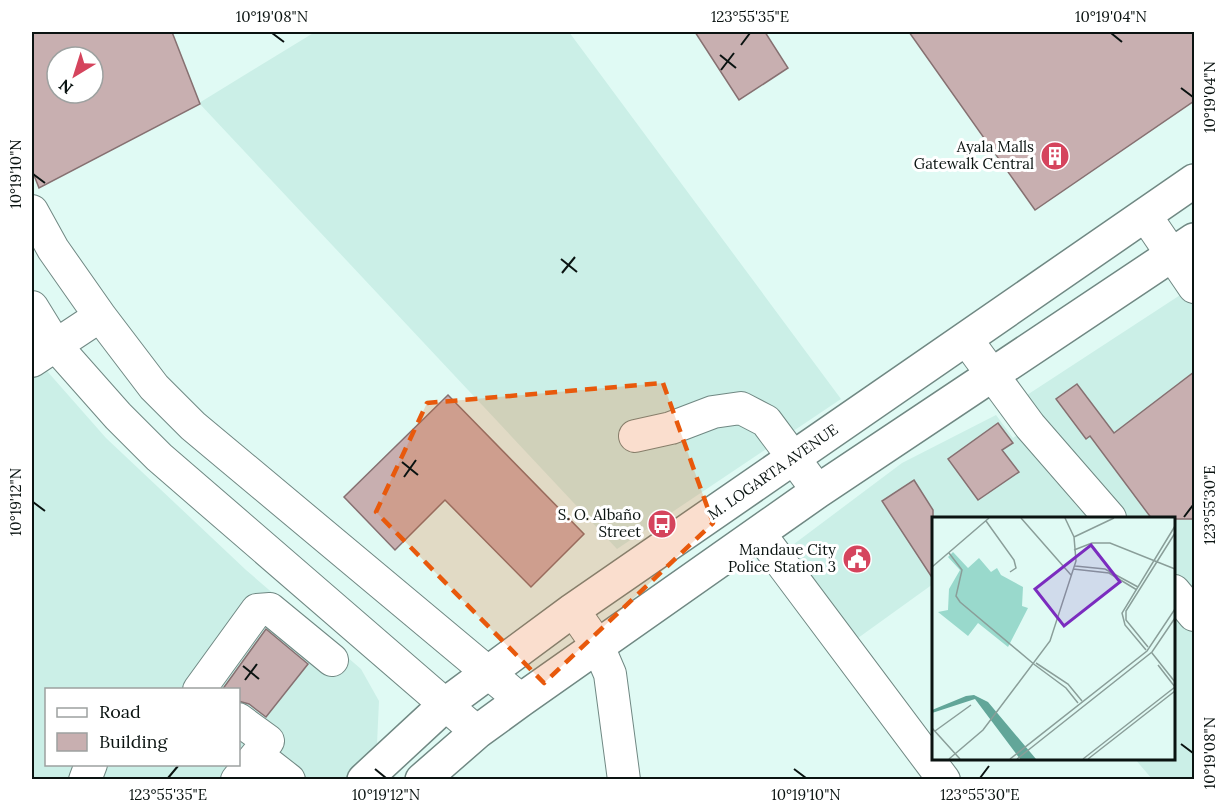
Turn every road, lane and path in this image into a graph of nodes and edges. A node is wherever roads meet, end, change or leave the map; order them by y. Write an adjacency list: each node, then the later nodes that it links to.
1 (1194, 181): 3 (main road, M. LOGARTA AVENUE)
2 (32, 211): 7 (street)
3 (1145, 215): 4 (street); 8 (main road, M. LOGARTA AVENUE)
4 (1183, 247): 5 (street); 10 (main road)
5 (1194, 287)
6 (32, 307): 9 (street)
7 (100, 316): 9 (street); 21 (street)
8 (966, 339): 10 (street); 12 (main road, M. LOGARTA AVENUE)
9 (44, 353): 24 (street)
10 (992, 375): 13 (main road); 14 (street)
11 (635, 436): 12 (street)
12 (794, 458): 13 (street); 17 (main road, M. LOGARTA AVENUE)
13 (818, 491): 15 (main road)
14 (1108, 517)
15 (759, 533): 19 (main road); 35 (street)
16 (1175, 593): 18 (street)
17 (573, 610): 19 (street); 21 (main road, M. LOGARTA AVENUE)
18 (1194, 615)
19 (598, 646): 23 (main road); 34 (street)
20 (332, 660): 22 (street)
21 (488, 672): 23 (street); 24 (main road, M. LOGARTA AVENUE)
22 (200, 688)
23 (521, 700): 26 (main road)
24 (446, 704): 26 (street); 32 (main road, M. LOGARTA AVENUE)
25 (240, 720): 27 (street)
26 (477, 732): 33 (main road)
27 (268, 741)
28 (91, 766): 29 (street)
29 (85, 780)
30 (237, 780): 31 (street)
31 (289, 780)
32 (363, 780)
33 (423, 780)
34 (624, 780)
35 (944, 780)

